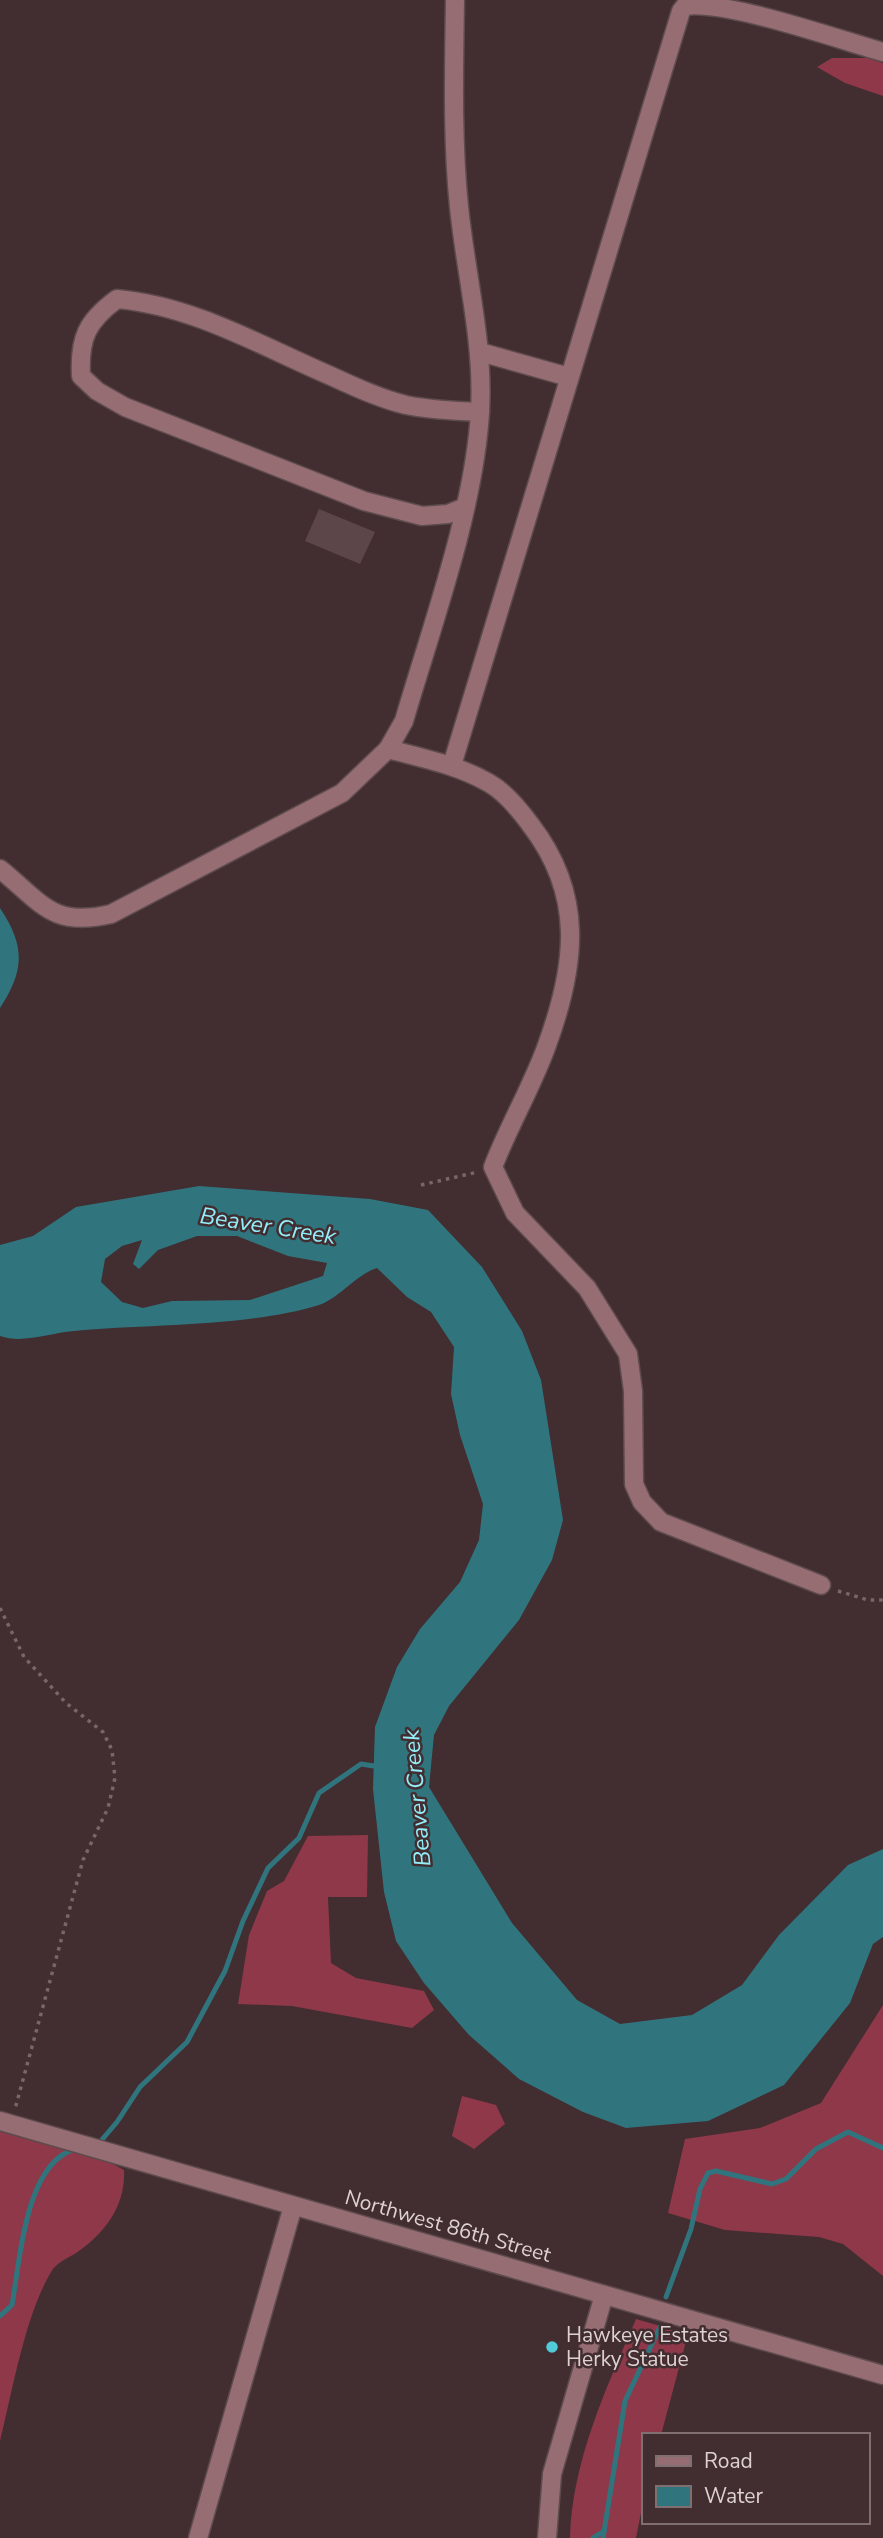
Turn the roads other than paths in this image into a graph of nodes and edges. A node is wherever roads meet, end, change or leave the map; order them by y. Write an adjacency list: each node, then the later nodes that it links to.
1 (456, 0): 3 (street)
2 (883, 52): 4 (street)
3 (480, 352): 4 (street); 5 (street)
4 (569, 377): 8 (street)
5 (480, 412): 6 (street); 6 (street)
6 (465, 507): 7 (street)
7 (388, 749): 8 (street); 9 (street)
8 (452, 765): 10 (street)
9 (0, 869)
10 (821, 1585)
11 (6, 2123): 12 (street, Northwest 86th Street)
12 (293, 2206): 13 (street, Northwest 86th Street); 15 (street)
13 (604, 2295): 14 (street, Northwest 86th Street); 16 (street)
14 (883, 2375)
15 (198, 2538)
16 (547, 2538)

